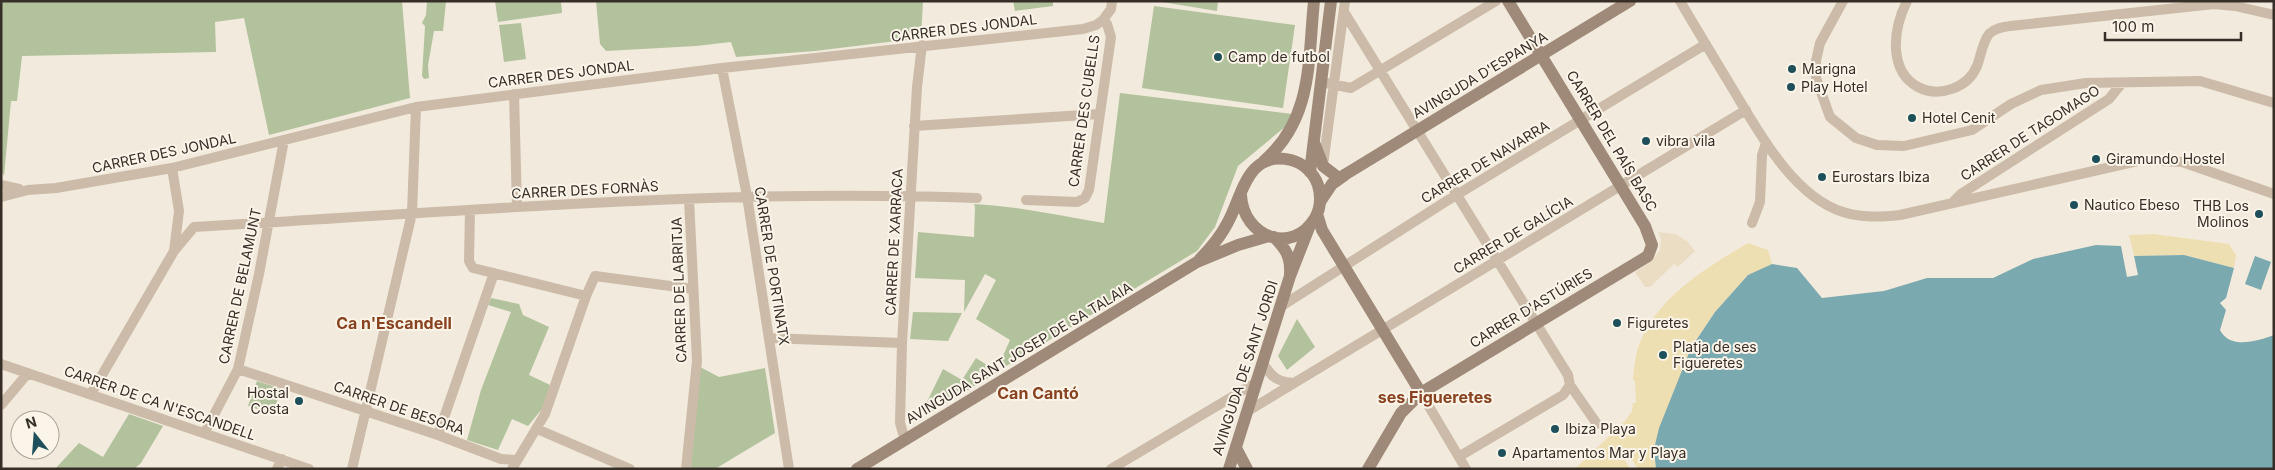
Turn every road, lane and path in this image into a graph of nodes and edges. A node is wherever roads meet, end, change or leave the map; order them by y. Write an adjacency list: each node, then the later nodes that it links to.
1 (1112, 1): 12 (street, CARRER DES CUBELLS)
2 (1314, 1): 27 (street)
3 (1332, 1): 18 (street)
4 (1496, 1): 17 (street)
5 (1508, 1): 15 (street, CARRER DEL PAÍS BASC)
6 (1630, 1): 15 (street, AVINGUDA D'ESPANYA)
7 (1680, 1): 13 (street)
8 (1843, 1): 19 (street)
9 (1907, 1): 11 (street)
10 (1345, 7): 17 (street); 18 (street)
11 (2274, 15)
12 (1104, 20): 14 (street, CARRER DES JONDAL); 24 (street, CARRER DES CUBELLS)
13 (1706, 44): 23 (street); 25 (street, CARRER DE NAVARRA)
14 (922, 45): 16 (street, CARRER DES JONDAL); 26 (street, CARRER DE XARRACA)
15 (1542, 55): 25 (street, CARRER DEL PAÍS BASC); 28 (street, AVINGUDA D'ESPANYA)
16 (722, 68): 20 (street, CARRER DES JONDAL); 44 (street, CARRER DE PORTINATX)
17 (1381, 70): 18 (street); 28 (street)
18 (1327, 83): 30 (street); 33 (street)
19 (2122, 83): 21 (street); 49 (street, CARRER DE TAGOMAGO)
20 (514, 94): 22 (street, CARRER DES JONDAL); 50 (street)
21 (2272, 103)
22 (416, 106): 29 (street, CARRER DES JONDAL); 53 (street)
23 (1746, 110): 31 (street); 38 (street, CARRER DE GALÍCIA)
24 (1099, 114): 26 (street); 48 (street, CARRER DES CUBELLS)
25 (1581, 120): 38 (street, CARRER DEL PAÍS BASC); 43 (street, CARRER DE NAVARRA)
26 (914, 126): 41 (street, CARRER DE XARRACA)
27 (1293, 128): 32 (street); 58 (street)
28 (1418, 130): 36 (street, AVINGUDA D'ESPANYA); 43 (street)
29 (284, 140): 34 (street, CARRER DES JONDAL); 55 (street, CARRER DE BELAMUNT)
30 (1313, 140): 33 (street); 35 (street)
31 (1766, 143): 49 (street); 56 (street)
32 (1263, 163): 35 (street); 42 (street)
33 (1323, 166): 36 (street)
34 (172, 168): 39 (street, CARRER DES JONDAL); 51 (street)
35 (1311, 173): 36 (street); 54 (street)
36 (1341, 175): 54 (street, AVINGUDA D'ESPANYA)
37 (1, 185): 39 (street, CARRER DES JONDAL)
38 (1620, 186): 60 (street, CARRER DEL PAÍS BASC); 62 (street, CARRER DE GALÍCIA)
39 (28, 190): 45 (street, CARRER DES JONDAL)
40 (2274, 194): 49 (street)
41 (910, 195): 44 (street, CARRER DES FORNÀS); 47 (street, CARRER DES FORNÀS); 73 (street, CARRER DE XARRACA)
42 (1241, 195): 58 (street); 59 (street)
43 (1458, 195): 62 (street); 64 (street, CARRER DE NAVARRA)
44 (747, 196): 46 (street, CARRER DES FORNÀS); 72 (street, CARRER DE PORTINATX)
45 (1, 197)
46 (689, 198): 50 (street, CARRER DES FORNÀS); 67 (street, CARRER DE LABRITJA)
47 (977, 198)
48 (1026, 200)
49 (1952, 203)
50 (517, 207): 52 (street, CARRER DES FORNÀS)
51 (180, 211): 57 (street); 61 (street)
52 (470, 211): 53 (street, CARRER DES FORNÀS); 65 (street)
53 (412, 213): 55 (street, CARRER DES FORNÀS); 84 (street)
54 (1316, 214): 59 (street); 64 (street); 66 (street, AVINGUDA DE SANT JORDI)
55 (267, 223): 57 (street, CARRER DES FORNÀS); 76 (street, CARRER DE BELAMUNT)
56 (1752, 223)
57 (194, 227): 61 (street)
58 (1221, 234): 63 (street)
59 (1272, 237): 63 (street); 66 (street, AVINGUDA DE SANT JORDI)
60 (1652, 245): 70 (street, CARRER D'ASTÚRIES)
61 (174, 252): 82 (street)
62 (1498, 260): 70 (street); 71 (street, CARRER DE GALÍCIA)
63 (1197, 262): 90 (street, AVINGUDA SANT JOSEP DE SA TALAIA)
64 (1344, 266): 69 (street, CARRER DE NAVARRA); 71 (street)
65 (494, 273): 68 (street); 89 (street)
66 (1290, 276): 69 (street, AVINGUDA DE SANT JORDI)
67 (693, 289): 68 (street, CARRER DE BESORA); 100 (street, CARRER DE LABRITJA)
68 (586, 296): 87 (street, CARRER DE BESORA)
69 (1280, 307): 74 (street, AVINGUDA DE SANT JORDI)
70 (1536, 324): 80 (street); 81 (street, CARRER D'ASTÚRIES)
71 (1382, 330): 79 (street, CARRER DE GALÍCIA); 81 (street)
72 (769, 338): 73 (street); 101 (street, CARRER DE PORTINATX)
73 (902, 343): 90 (street, CARRER DE XARRACA)
74 (1263, 363): 78 (street, AVINGUDA DE SANT JORDI); 79 (street)
75 (1, 364): 77 (street, CARRER DE CA N'ESCANDELL)
76 (238, 369): 84 (street, CARRER DE BESORA); 88 (street, CARRER DE BELAMUNT)
77 (28, 373): 82 (street, CARRER DE CA N'ESCANDELL); 83 (street)
78 (1257, 382): 85 (street, AVINGUDA DE SANT JORDI); 103 (street)
79 (1294, 383): 85 (street, CARRER DE GALÍCIA)
80 (1570, 385): 86 (street); 92 (street)
81 (1421, 393): 92 (street); 106 (street, CARRER D'ASTÚRIES)
82 (91, 394): 88 (street, CARRER DE CA N'ESCANDELL)
83 (1, 406)
84 (365, 411): 89 (street, CARRER DE BESORA); 98 (street)
85 (1248, 411): 91 (street, AVINGUDA DE SANT JORDI)
86 (1597, 424)
87 (537, 429): 94 (street, CARRER DE BESORA); 99 (street)
88 (205, 432): 93 (street, CARRER DE CA N'ESCANDELL)
89 (438, 435): 94 (street, CARRER DE BESORA)
90 (904, 440): 102 (street, AVINGUDA SANT JOSEP DE SA TALAIA)
91 (1236, 448): 104 (street, AVINGUDA DE SANT JORDI); 105 (street)
92 (1460, 456): 95 (street)
93 (282, 459): 96 (street); 97 (street, CARRER DE CA N'ESCANDELL)
94 (514, 464)
95 (1466, 468)
96 (277, 469)
97 (309, 469)
98 (352, 469)
99 (630, 469)
100 (686, 469)
101 (789, 469)
102 (858, 469)
103 (1111, 469)
104 (1229, 469)
105 (1247, 469)
106 (1368, 469)

